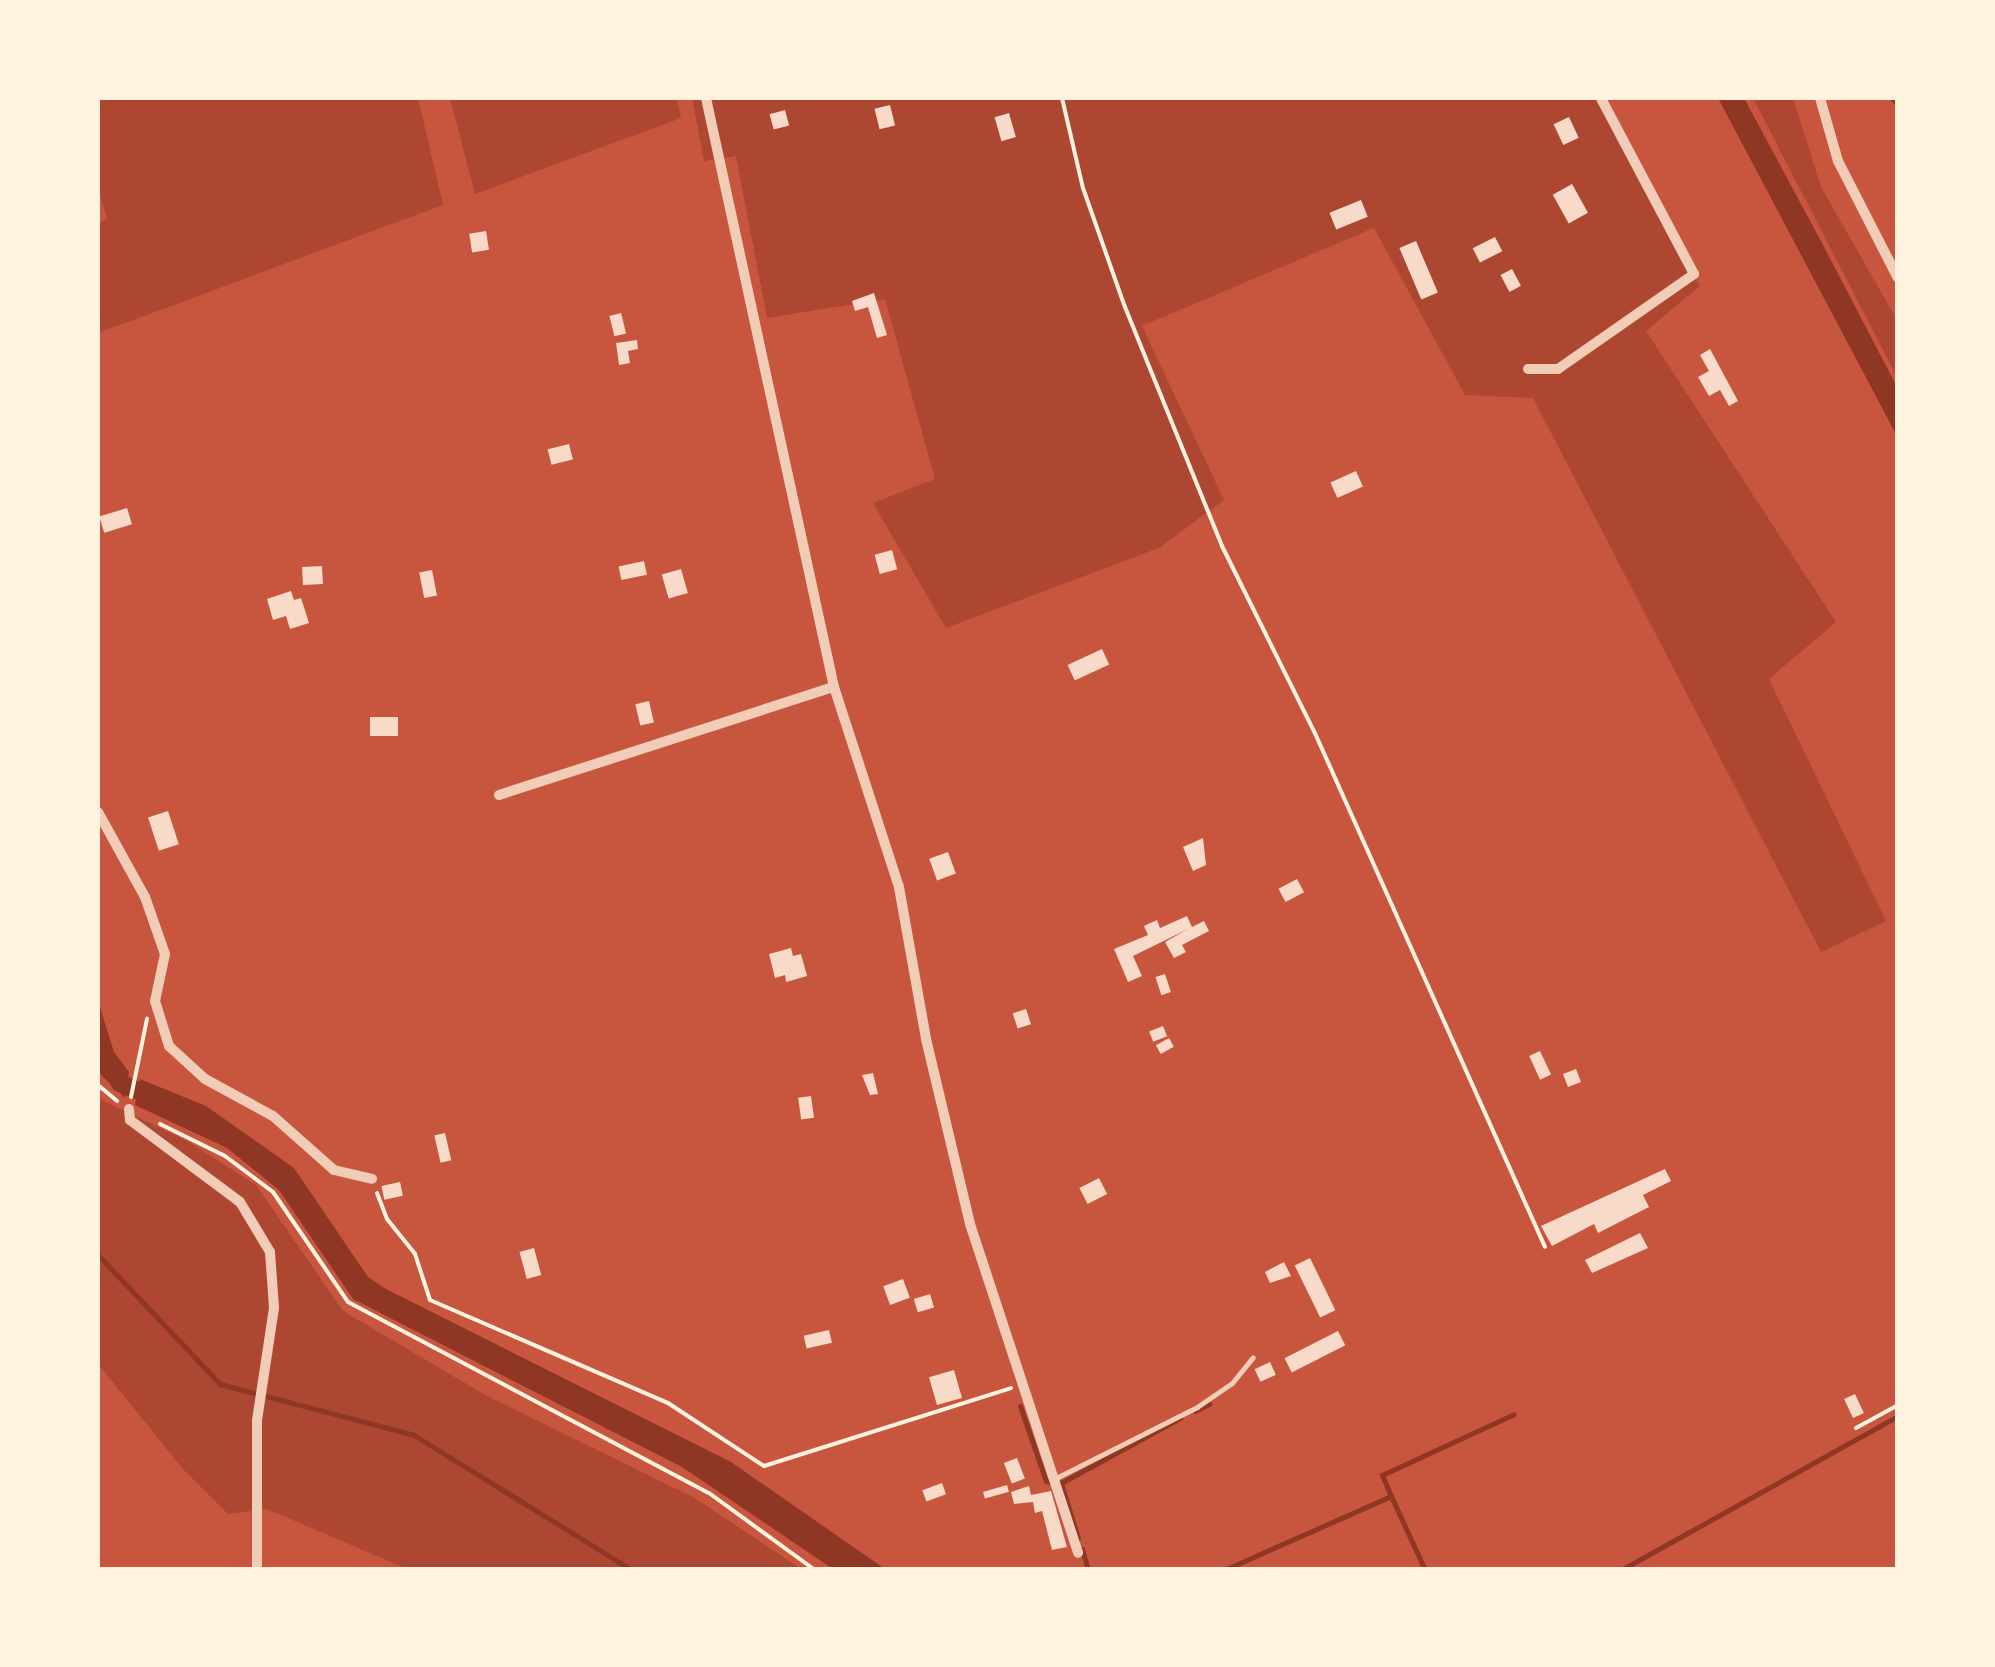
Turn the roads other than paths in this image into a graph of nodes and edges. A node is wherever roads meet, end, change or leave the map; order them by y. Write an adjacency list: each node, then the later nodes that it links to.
1 (706, 98): 6 (street)
2 (1601, 98): 5 (street)
3 (1820, 98): 4 (street)
4 (1898, 278)
5 (1528, 369)
6 (834, 687): 7 (street); 12 (street)
7 (499, 795)
8 (98, 812): 10 (street)
9 (129, 1106): 14 (street)
10 (372, 1179)
11 (1253, 1358): 12 (lane)
12 (1055, 1484): 13 (street)
13 (1078, 1553)
14 (257, 1570)

